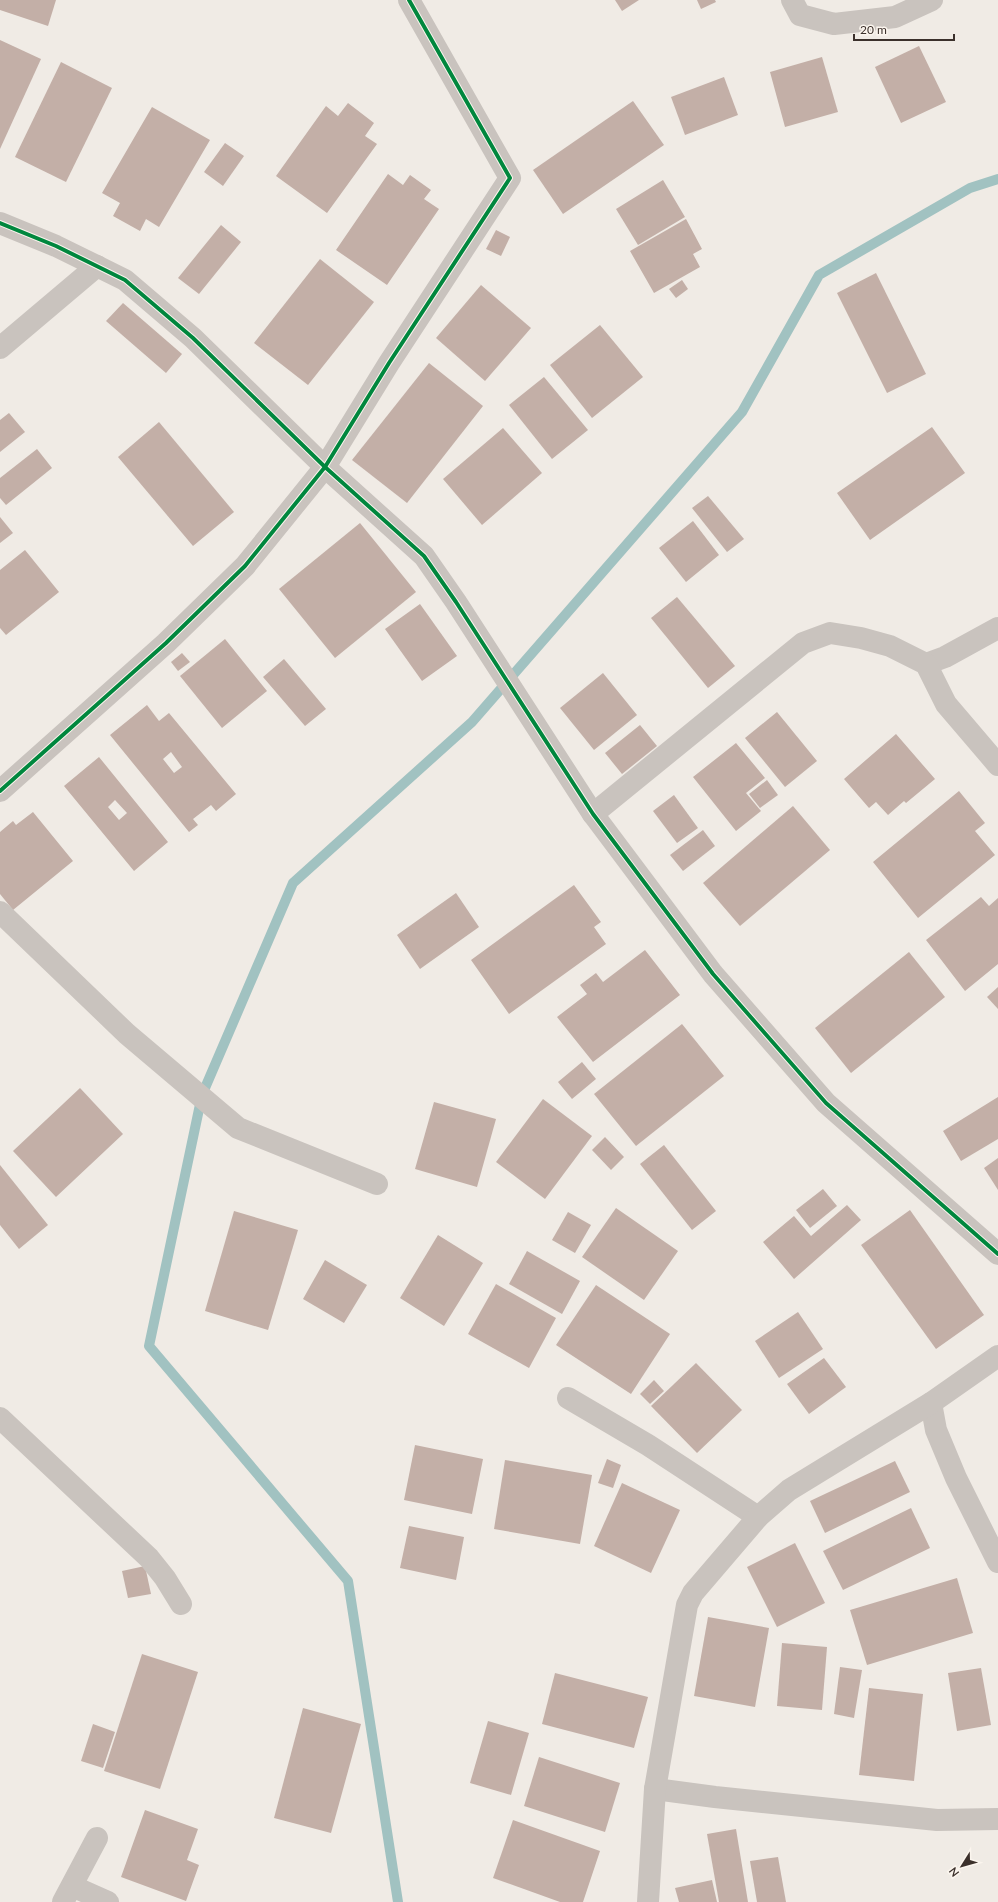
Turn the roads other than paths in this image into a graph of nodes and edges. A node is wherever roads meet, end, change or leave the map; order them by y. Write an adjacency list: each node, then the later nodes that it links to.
1 (409, 0): 7 (street)
2 (792, 0): 3 (street)
3 (932, 0)
4 (0, 223): 5 (street)
5 (96, 266): 6 (street); 7 (street)
6 (0, 348)
7 (325, 467): 11 (street); 12 (street)
8 (998, 628): 9 (street)
9 (926, 664): 10 (street); 12 (street)
10 (998, 765)
11 (0, 791)
12 (593, 814): 15 (street)
13 (0, 912): 14 (street)
14 (377, 1184)
15 (998, 1254)
16 (998, 1356): 18 (street)
17 (568, 1398): 20 (street)
18 (931, 1403): 20 (street); 21 (street)
19 (0, 1418): 22 (street)
20 (758, 1517): 23 (street)
21 (998, 1562)
22 (181, 1604)
23 (655, 1789): 24 (street); 28 (street)
24 (998, 1819)
25 (97, 1838): 26 (street)
26 (67, 1894): 27 (street)
27 (108, 1902)
28 (648, 1902)

